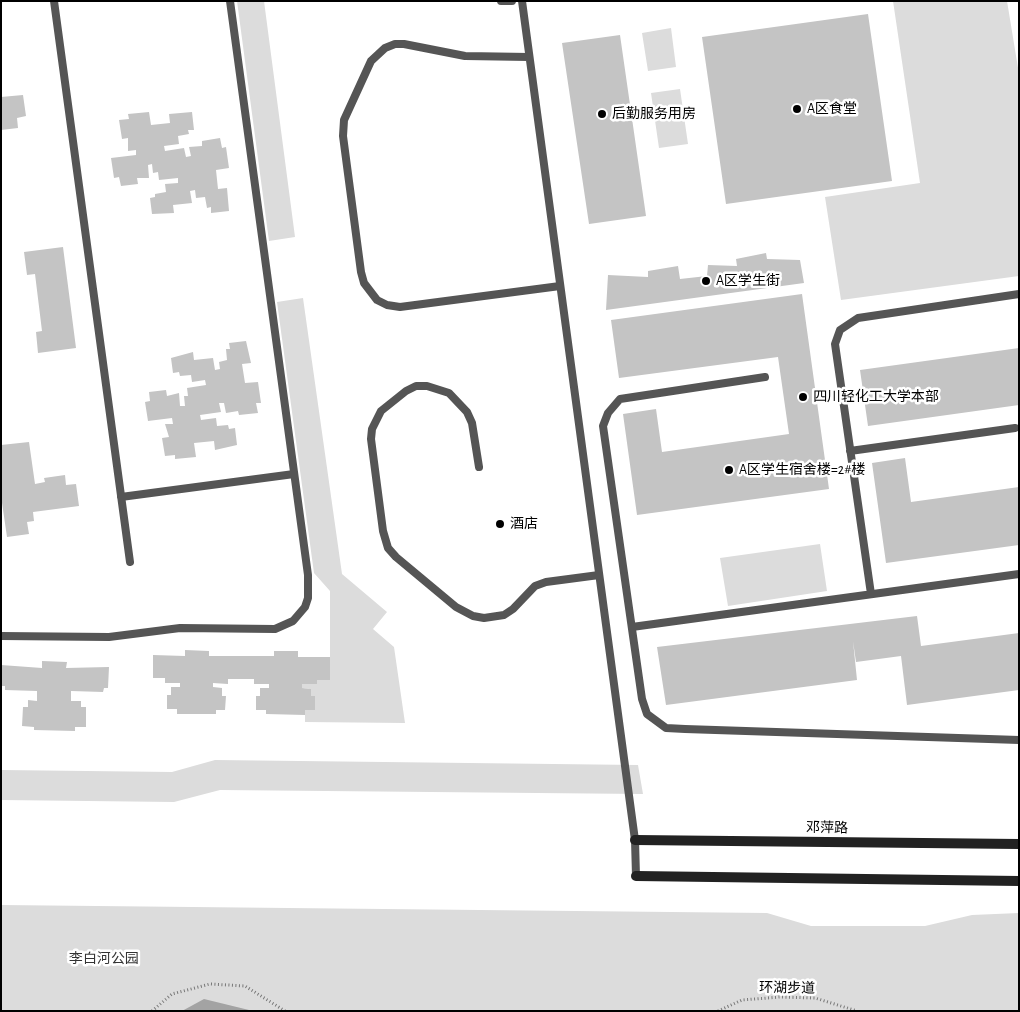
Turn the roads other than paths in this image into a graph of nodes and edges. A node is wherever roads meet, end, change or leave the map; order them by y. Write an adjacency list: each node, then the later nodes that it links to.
1 (54, 1): 14 (lane)
2 (230, 1): 13 (lane)
3 (501, 1): 4 (lane)
4 (512, 1)
5 (522, 1): 6 (lane)
6 (529, 57): 7 (lane); 7 (lane)
7 (560, 286): 17 (lane)
8 (1019, 294): 11 (lane)
9 (764, 378): 19 (lane)
10 (1015, 428): 11 (lane)
11 (850, 451): 18 (lane)
12 (479, 467): 17 (lane)
13 (294, 474): 14 (lane); 20 (lane)
14 (121, 497): 15 (lane)
15 (130, 562)
16 (1019, 574): 18 (lane)
17 (600, 575): 22 (lane)
18 (871, 594): 19 (lane)
19 (632, 627): 21 (lane)
20 (1, 636)
21 (1019, 740)
22 (636, 840): 23 (main road, 邓萍路); 24 (lane)
23 (1019, 844)
24 (636, 876): 25 (main road)
25 (1019, 881)

